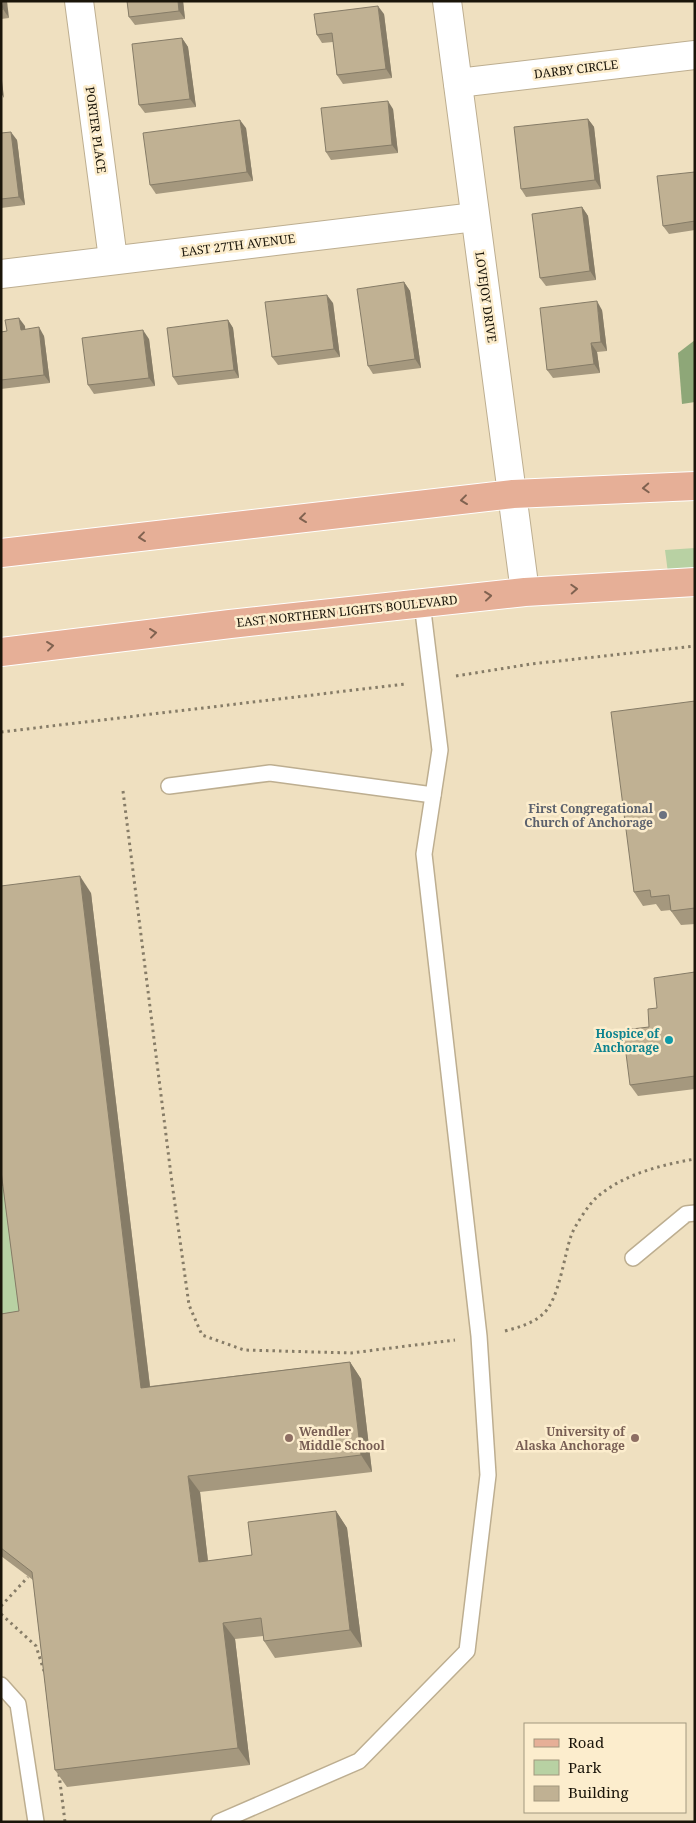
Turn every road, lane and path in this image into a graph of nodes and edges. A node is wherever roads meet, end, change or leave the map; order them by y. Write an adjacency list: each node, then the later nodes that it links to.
1 (79, 1): 6 (street, PORTER PLACE)
2 (447, 1): 4 (street, LOVEJOY DRIVE)
3 (695, 55): 4 (street, DARBY CIRCLE)
4 (458, 83): 5 (street, LOVEJOY DRIVE)
5 (475, 217): 6 (street, EAST 27TH AVENUE); 9 (street, LOVEJOY DRIVE)
6 (113, 259): 7 (street, EAST 27TH AVENUE)
7 (1, 274)
8 (695, 486): 9 (main road, one-way to 9)
9 (513, 494): 10 (main road, one-way to 10); 12 (street, LOVEJOY DRIVE)
10 (1, 553)
11 (695, 582): 12 (main road, EAST NORTHERN LIGHTS BOULEVARD, one-way to 11)
12 (525, 592): 13 (main road, EAST NORTHERN LIGHTS BOULEVARD, one-way to 12)
13 (422, 603): 15 (main road, EAST NORTHERN LIGHTS BOULEVARD, one-way to 13); 16 (lane)
14 (695, 646): 16 (path)
15 (1, 652)
16 (432, 680): 17 (path); 20 (lane)
17 (1, 732)
18 (169, 786): 20 (lane)
19 (123, 792): 25 (path)
20 (433, 795): 30 (lane)
21 (695, 1159): 24 (path)
22 (695, 1213): 23 (lane)
23 (634, 1258)
24 (505, 1331)
25 (455, 1340)
26 (28, 1577): 27 (path)
27 (1, 1606)
28 (1, 1685): 29 (lane)
29 (36, 1822)
30 (219, 1822)

